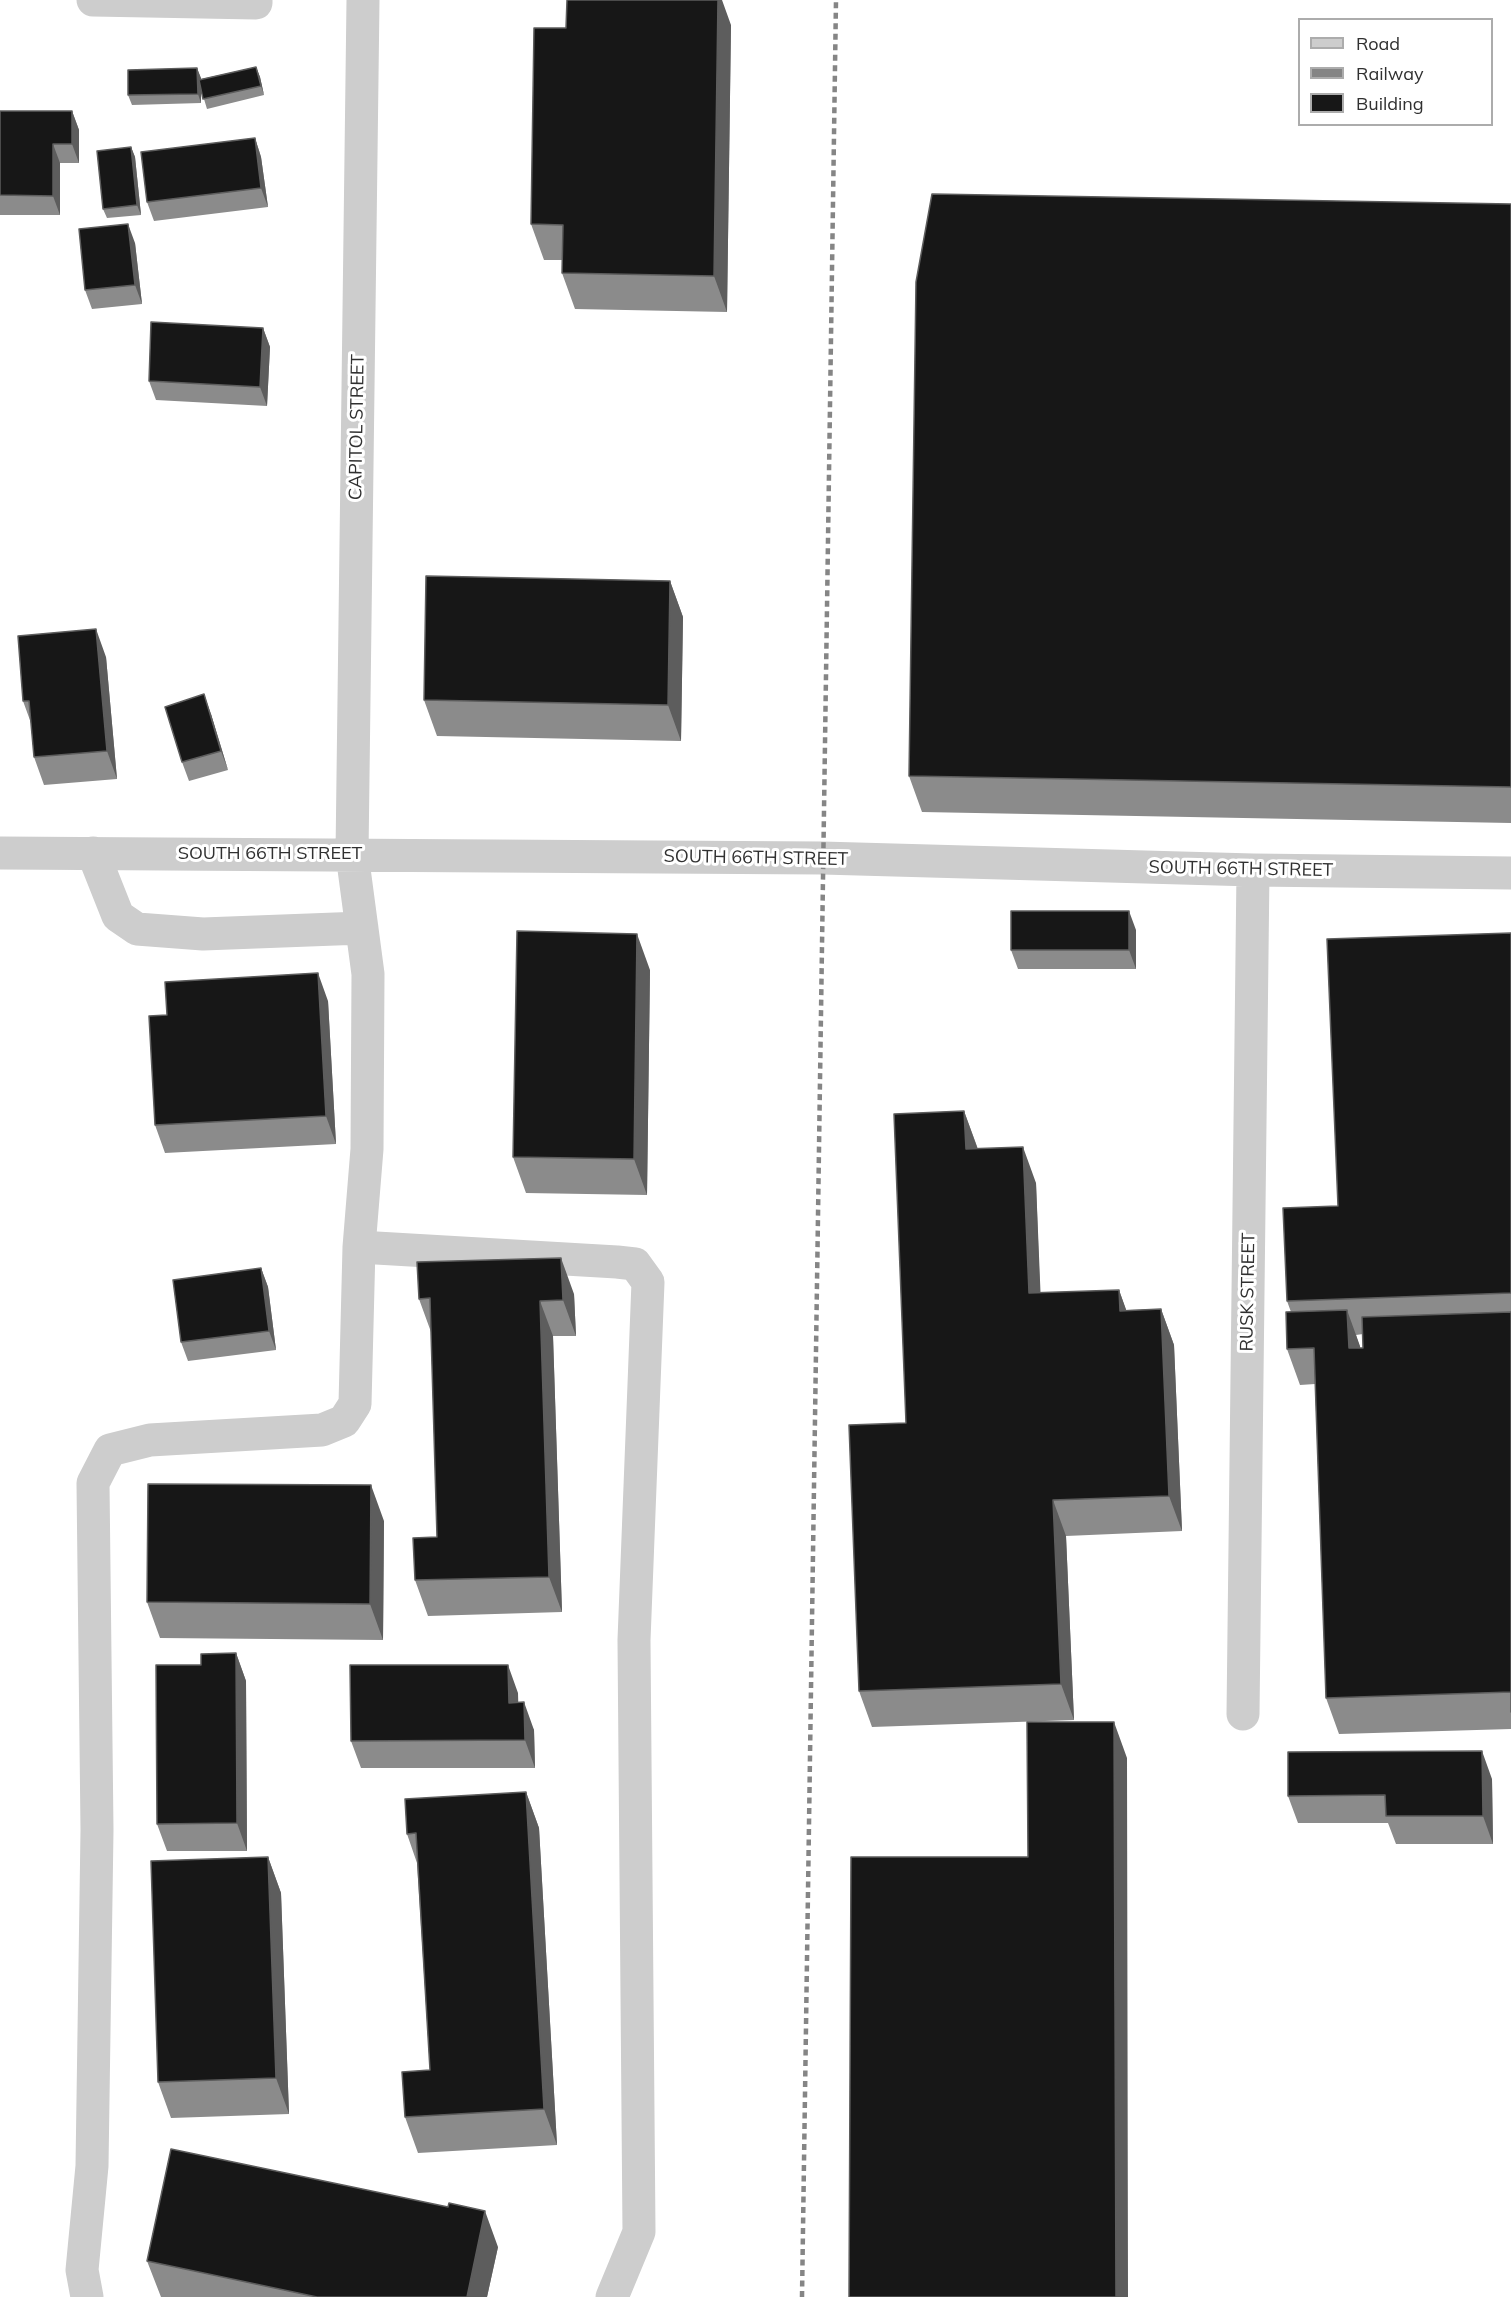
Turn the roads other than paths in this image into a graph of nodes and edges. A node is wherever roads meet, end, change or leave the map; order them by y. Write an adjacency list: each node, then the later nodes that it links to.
1 (93, 0): 2 (street)
2 (256, 0)
3 (363, 0): 6 (street, CAPITOL STREET)
4 (0, 853): 5 (street, SOUTH 66TH STREET)
5 (93, 854): 6 (street, SOUTH 66TH STREET); 9 (street)
6 (352, 854): 7 (street, SOUTH 66TH STREET); 9 (street, CAPITOL STREET)
7 (1253, 870): 8 (street, SOUTH 66TH STREET); 11 (street, RUSK STREET)
8 (1511, 873)
9 (362, 928): 10 (street, CAPITOL STREET)
10 (359, 1247): 12 (street, CAPITOL STREET); 13 (street)
11 (1243, 1714)
12 (87, 2297)
13 (612, 2297)

